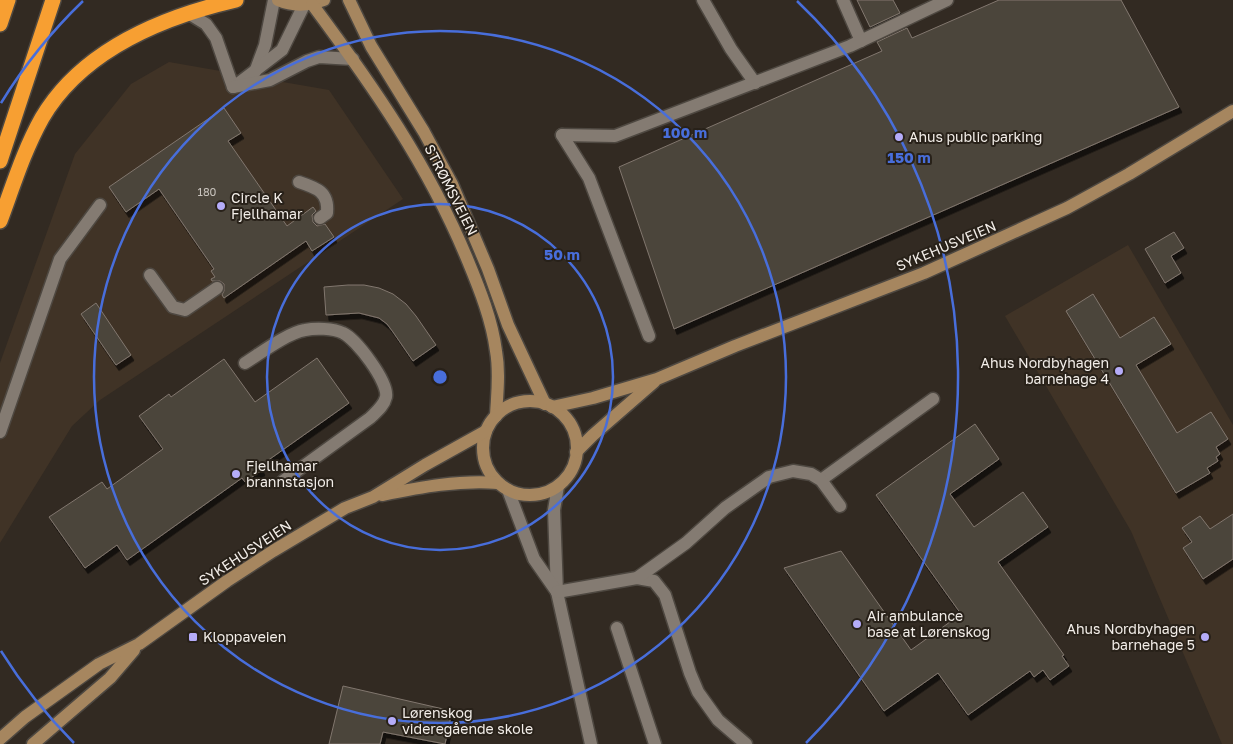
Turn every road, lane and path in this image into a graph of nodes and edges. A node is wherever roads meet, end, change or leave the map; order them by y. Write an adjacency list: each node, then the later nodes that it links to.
1 (53, 0): 16 (highway)
2 (236, 0): 9 (highway)
3 (276, 0): 8 (main road); 12 (street)
4 (349, 0): 27 (main road, STRØMSVEIEN)
5 (703, 0): 13 (street)
6 (843, 0): 10 (street)
7 (947, 0): 10 (street)
8 (313, 3): 11 (main road, STRØMSVEIEN); 12 (street)
9 (188, 13): 14 (street); 20 (highway)
10 (861, 40): 13 (street)
11 (353, 59): 14 (street); 28 (main road, STRØMSVEIEN)
12 (254, 73): 14 (street)
13 (755, 83): 23 (street)
14 (233, 87)
15 (1233, 111): 25 (main road, SYKEHUSVEIEN)
16 (0, 161)
17 (299, 182): 19 (street)
18 (100, 205): 30 (street)
19 (320, 218)
20 (0, 221)
21 (150, 275): 22 (street)
22 (217, 288)
23 (649, 336)
24 (245, 363): 33 (street)
25 (657, 379): 27 (main road, SYKEHUSVEIEN); 31 (main road, SYKEHUSVEIEN)
26 (933, 398): 32 (street)
27 (548, 406): 28 (main road); 31 (main road)
28 (496, 416): 29 (main road)
29 (486, 431): 34 (main road); 36 (main road, SYKEHUSVEIEN)
30 (0, 432)
31 (576, 452): 35 (main road)
32 (821, 480): 37 (street); 38 (street)
33 (283, 481)
34 (503, 486): 35 (main road); 36 (main road, SYKEHUSVEIEN); 39 (street)
35 (558, 486): 39 (street)
36 (373, 497): 41 (main road, SYKEHUSVEIEN)
37 (840, 506)
38 (637, 578): 39 (street); 46 (street)
39 (557, 592): 44 (street)
40 (617, 628): 45 (street)
41 (139, 644): 42 (main road, SYKEHUSVEIEN); 43 (main road, SYKEHUSVEIEN)
42 (0, 739)
43 (33, 744)
44 (591, 744)
45 (656, 744)
46 (746, 744)

